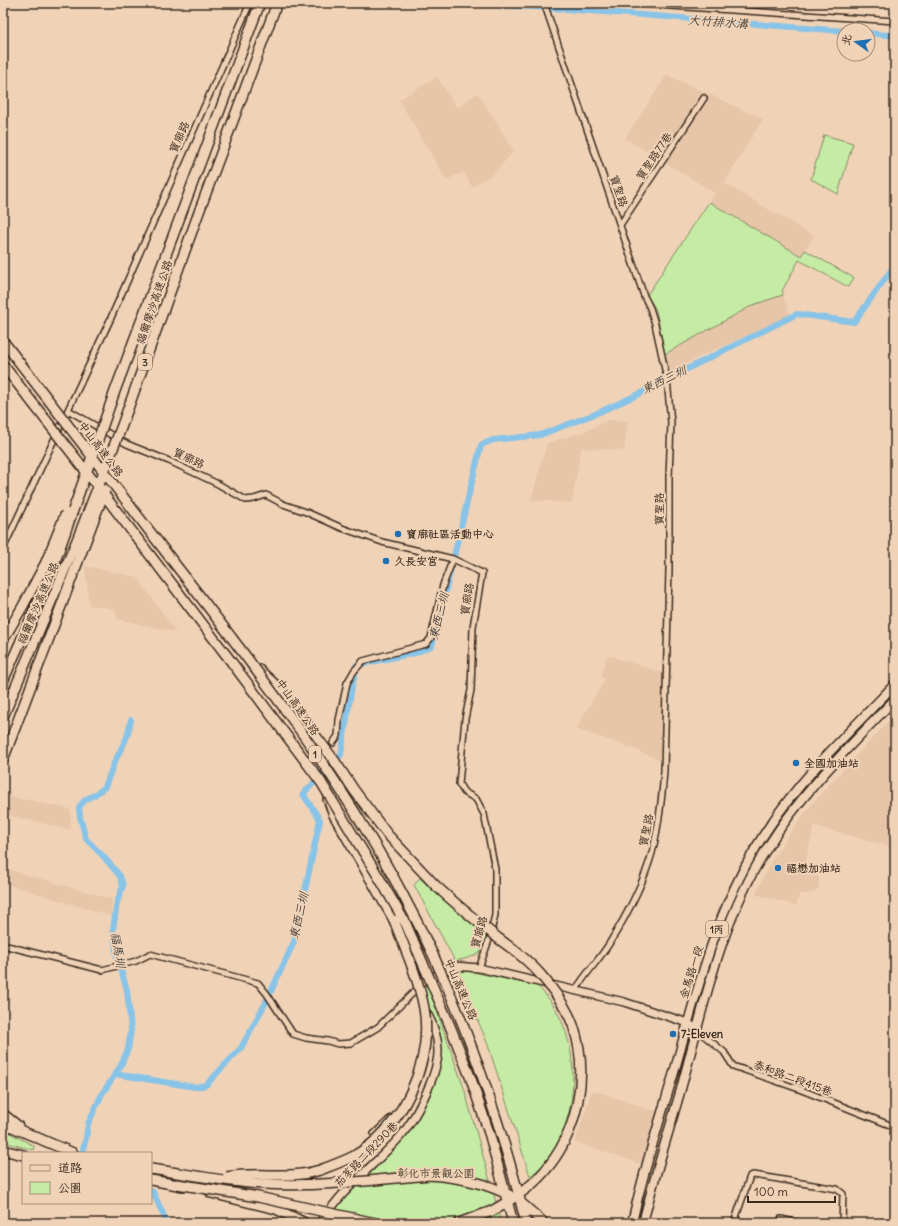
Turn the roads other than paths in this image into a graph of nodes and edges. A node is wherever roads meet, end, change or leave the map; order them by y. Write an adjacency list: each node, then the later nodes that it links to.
1 (250, 3): 12 (street, 寶廍路)
2 (260, 3): 11 (highway, 福爾摩沙高速公路 / 3, bridge)
3 (277, 3): 13 (highway, 福爾摩沙高速公路 / 3, bridge)
4 (544, 3): 8 (street, 寶聖路)
5 (625, 3): 6 (street)
6 (895, 21)
7 (704, 98): 8 (street, 寶聖路77巷)
8 (620, 225): 28 (street, 寶聖路)
9 (3, 341): 17 (highway, 中山高速公路 / 1, bridge)
10 (3, 365): 24 (highway, 1, bridge)
11 (115, 391): 16 (highway, bridge); 18 (highway, 福爾摩沙高速公路 / 3, bridge)
12 (68, 410): 14 (street, 寶廍路); 15 (street, 寶廍路)
13 (121, 428): 21 (highway, 福爾摩沙高速公路 / 3, bridge); 23 (highway, bridge)
14 (3, 549)
15 (453, 559): 22 (street); 26 (street, 寶廍路)
16 (3, 640)
17 (253, 665): 48 (highway, bridge); 50 (highway, 中山高速公路 / 1, bridge)
18 (3, 681)
19 (895, 684): 30 (main road, 金馬路一段 / 1丙)
20 (895, 699): 31 (main road, 金馬路一段 / 1丙)
21 (3, 717)
22 (333, 743)
23 (3, 760)
24 (321, 782): 41 (highway, bridge); 49 (highway, 1, bridge)
25 (3, 945): 27 (street)
26 (479, 968): 27 (street); 28 (street)
27 (418, 986): 29 (street, 茄苳路二段290巷)
28 (575, 991): 30 (street)
29 (422, 1005): 36 (street); 46 (street, 茄苳路二段290巷)
30 (688, 1023): 31 (street); 52 (main road, 金馬路一段 / 1丙)
31 (696, 1029): 34 (street, 泰和路二段415巷); 53 (main road, 金馬路一段 / 1丙)
32 (3, 1114): 35 (highway)
33 (3, 1123): 35 (highway)
34 (895, 1127)
35 (29, 1134): 38 (highway)
36 (374, 1134)
37 (6, 1151): 39 (highway)
38 (71, 1152)
39 (22, 1156)
40 (152, 1169): 41 (highway, bridge)
41 (218, 1179): 51 (highway, bridge)
42 (152, 1180): 43 (highway)
43 (177, 1184): 45 (highway, bridge); 47 (highway, bridge)
44 (781, 1219): 55 (street)
45 (305, 1223)
46 (319, 1223)
47 (375, 1223)
48 (458, 1223)
49 (513, 1223)
50 (526, 1223)
51 (544, 1223)
52 (632, 1223)
53 (643, 1223)
54 (734, 1223): 56 (street)
55 (799, 1223)
56 (842, 1223)

